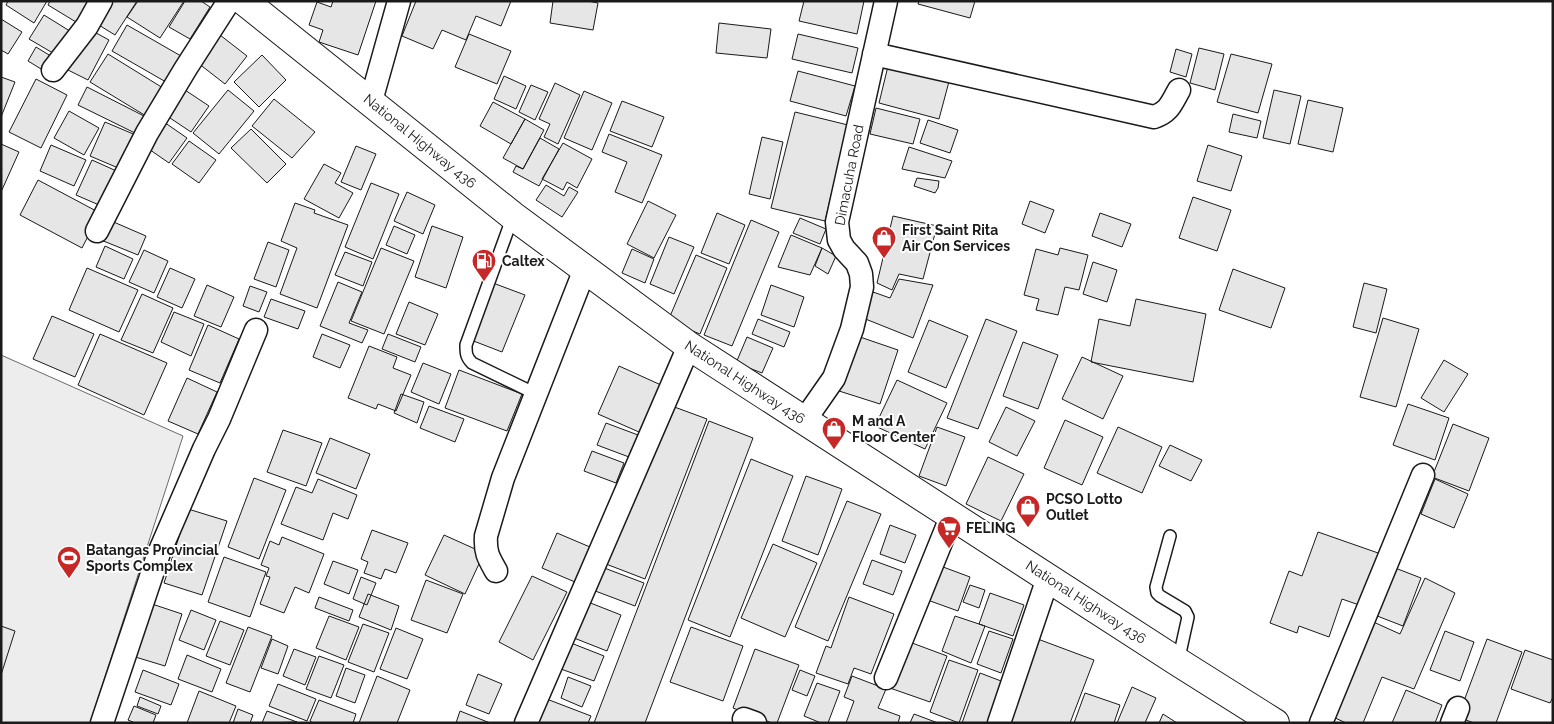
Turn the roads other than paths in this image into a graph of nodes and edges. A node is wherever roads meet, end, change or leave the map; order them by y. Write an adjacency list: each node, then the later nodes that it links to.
1 (101, 1): 7 (street)
2 (229, 1): 11 (street)
3 (244, 1): 9 (main road, National Highway 436)
4 (399, 1): 9 (street)
5 (886, 1): 6 (street, Dimacuha Road)
6 (874, 54): 8 (street); 16 (street, Dimacuha Road)
7 (53, 70)
8 (1179, 90)
9 (371, 101): 10 (main road, National Highway 436)
10 (513, 216): 12 (main road, National Highway 436); 15 (lane)
11 (97, 231)
12 (586, 269): 14 (main road, National Highway 436); 15 (street)
13 (256, 330): 24 (street)
14 (689, 346): 16 (main road, National Highway 436); 25 (street)
15 (536, 394): 20 (street)
16 (804, 421): 18 (main road, National Highway 436)
17 (1423, 475): 28 (street)
18 (952, 515): 21 (main road, National Highway 436); 23 (street)
19 (1170, 536): 22 (lane)
20 (496, 571)
21 (1048, 578): 22 (main road, National Highway 436); 26 (street)
22 (1178, 662): 27 (main road, National Highway 436)
23 (886, 678)
24 (102, 723)
25 (526, 723)
26 (999, 723)
27 (1276, 723)
28 (1321, 723)

